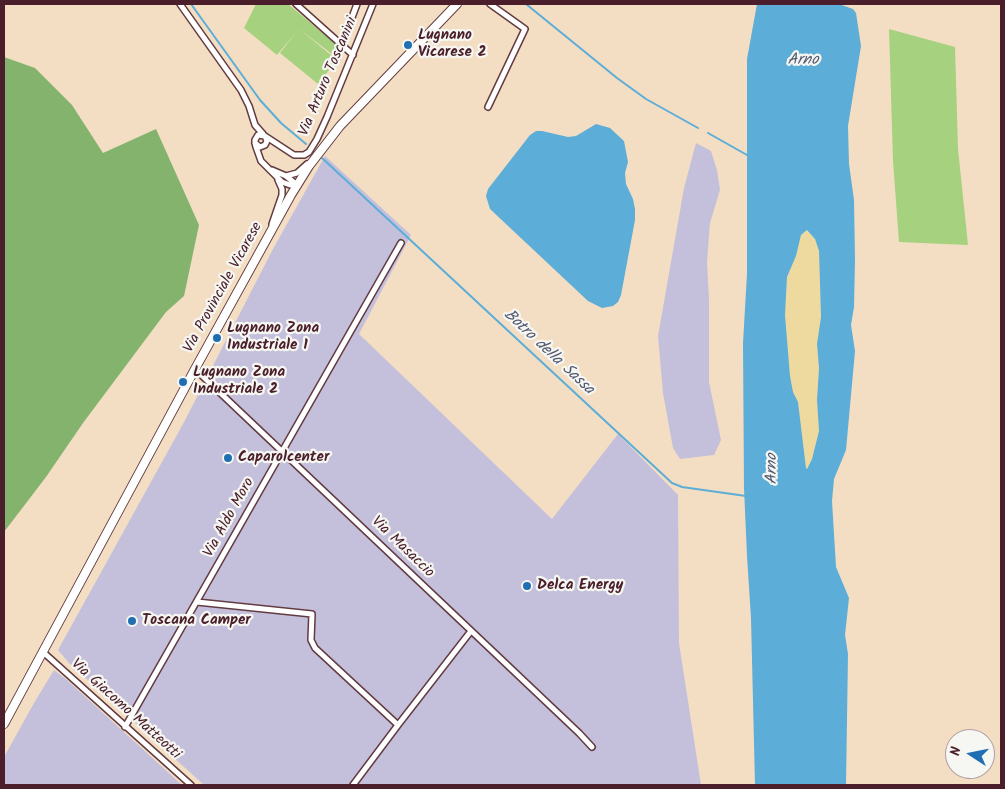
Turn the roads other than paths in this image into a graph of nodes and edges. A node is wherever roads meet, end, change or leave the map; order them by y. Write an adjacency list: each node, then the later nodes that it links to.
1 (180, 4): 10 (street)
2 (296, 4): 7 (street)
3 (357, 4): 7 (street)
4 (373, 4): 8 (street, Via Arturo Toscanini)
5 (458, 4): 15 (main road, Via Provinciale Vicarese)
6 (490, 4): 9 (street)
7 (342, 44): 8 (street)
8 (353, 55): 13 (street, Via Arturo Toscanini)
9 (488, 107)
10 (255, 125): 11 (street); 12 (street)
11 (264, 135): 12 (street); 13 (street); 14 (street)
12 (255, 140): 14 (street); 16 (street)
13 (275, 144): 14 (street)
14 (264, 146): 16 (street)
15 (323, 147): 18 (street); 20 (main road, Via Provinciale Vicarese)
16 (259, 156): 17 (street)
17 (268, 168): 18 (street); 19 (street)
18 (286, 176): 20 (street)
19 (276, 177): 20 (street); 21 (street)
20 (297, 185): 21 (main road, Via Provinciale Vicarese)
21 (269, 234): 23 (main road, Via Provinciale Vicarese)
22 (401, 243): 24 (street, Via Aldo Moro)
23 (195, 369): 24 (street, Via Masaccio); 27 (main road, Via Provinciale Vicarese)
24 (282, 451): 25 (street, Via Aldo Moro); 26 (street, Via Masaccio)
25 (198, 602): 29 (street); 30 (street, Via Aldo Moro)
26 (471, 631): 29 (street); 31 (street, Via Masaccio)
27 (43, 652): 28 (main road, Via Provinciale Vicarese); 30 (street, Via Giacomo Matteotti)
28 (4, 724)
29 (398, 725): 33 (street)
30 (125, 727): 32 (street, Via Giacomo Matteotti)
31 (592, 747)
32 (191, 785)
33 (353, 785)

